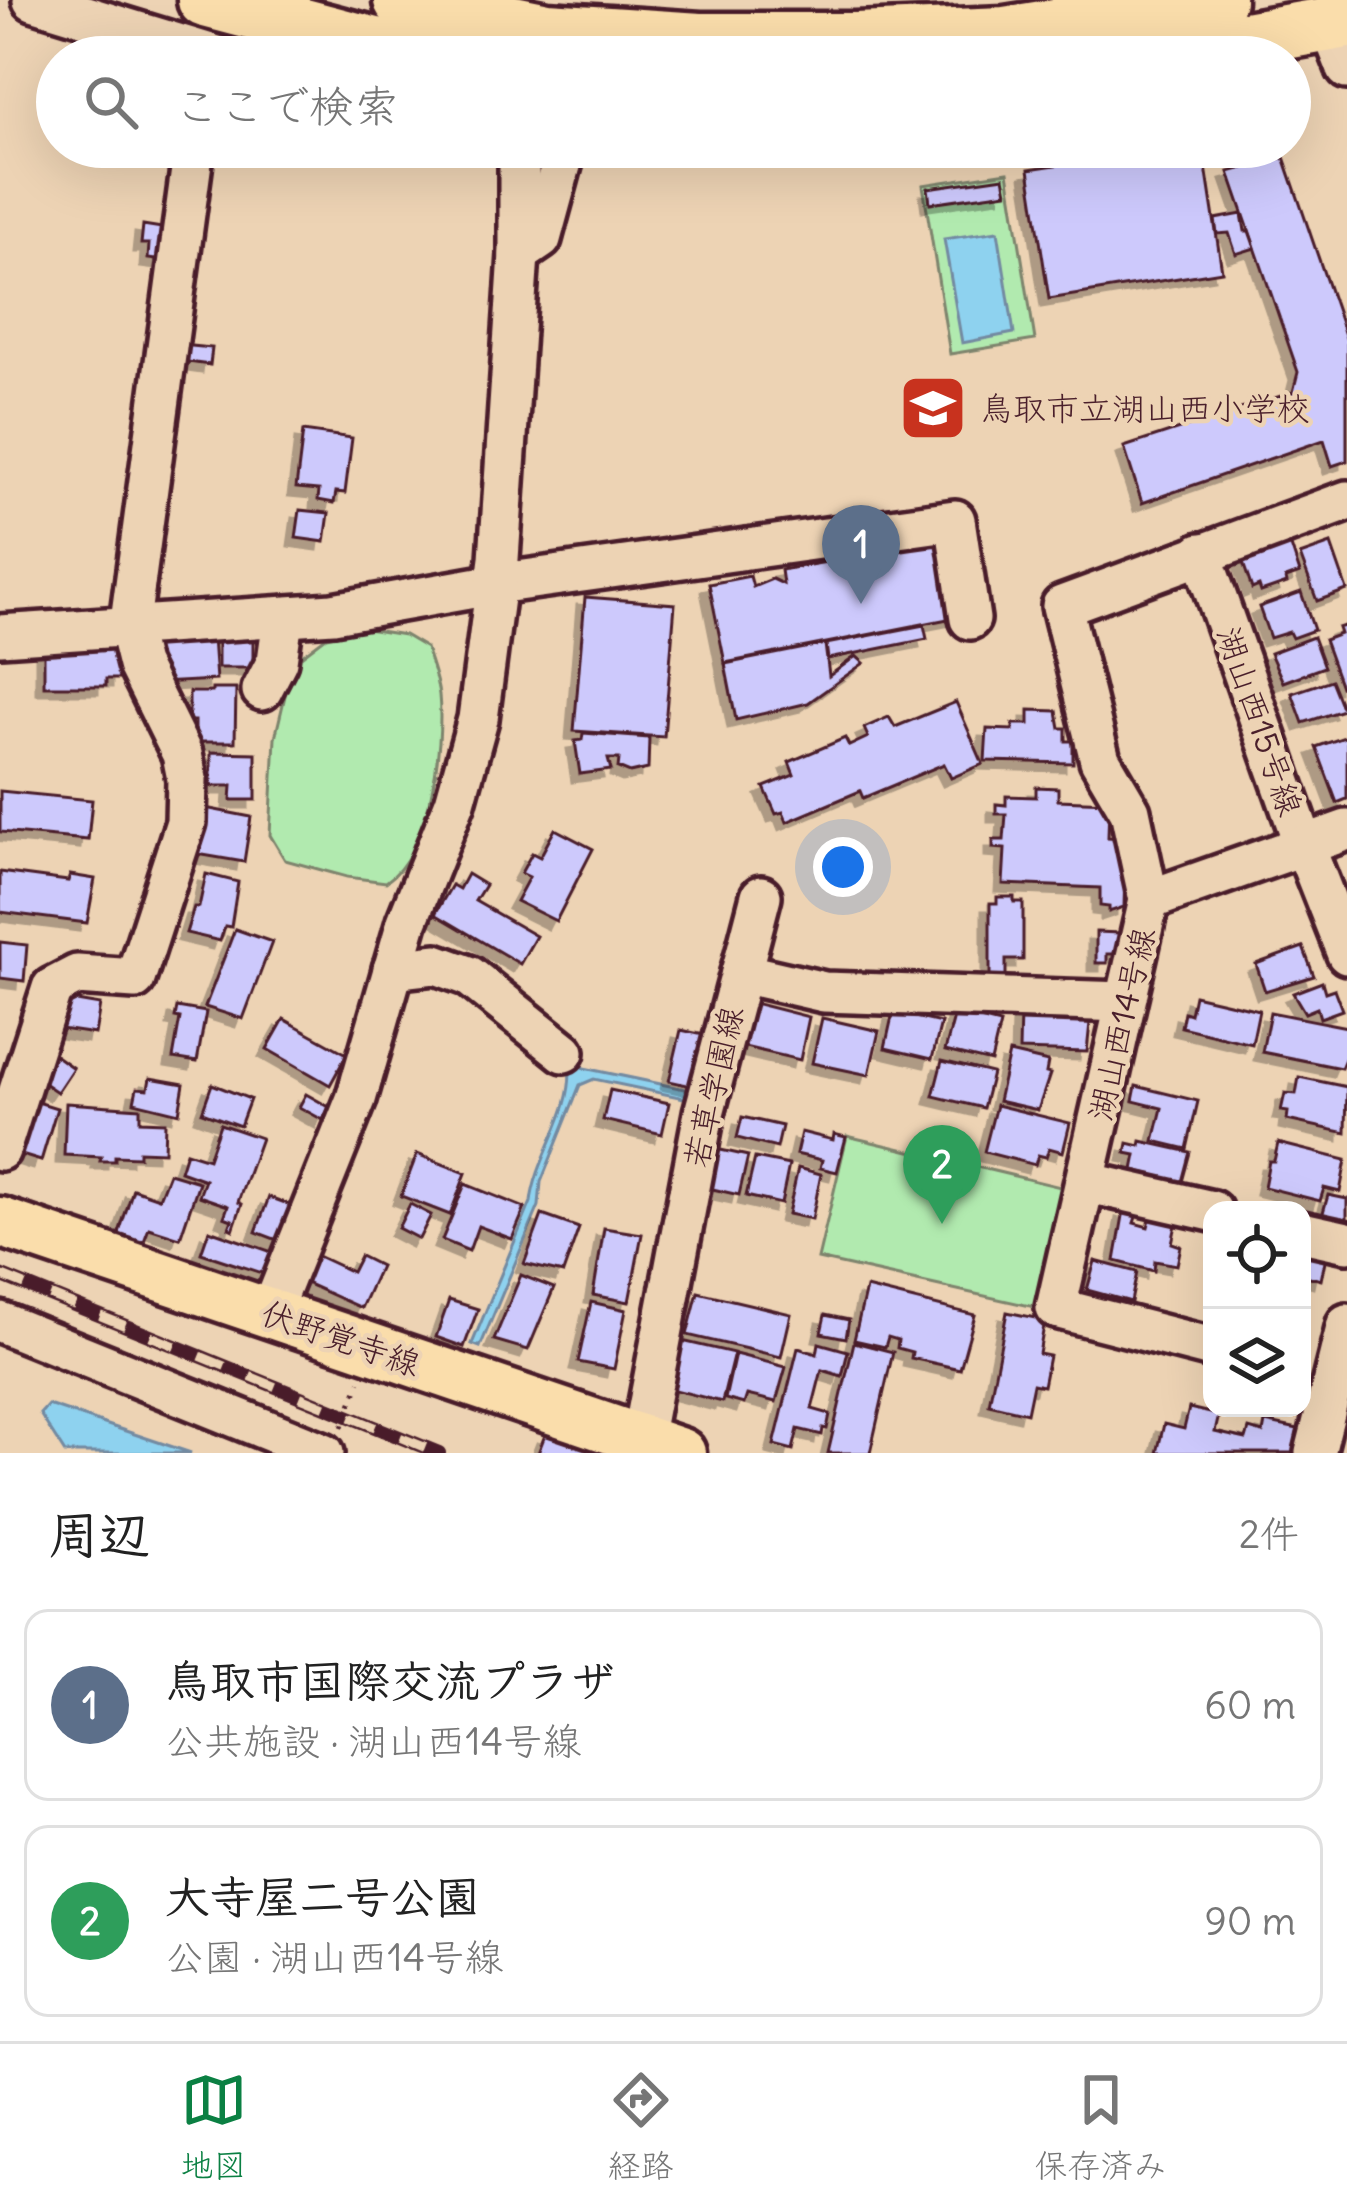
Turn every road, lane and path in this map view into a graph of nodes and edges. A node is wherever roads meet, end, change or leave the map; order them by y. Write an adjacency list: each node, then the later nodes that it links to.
1 (33, 0): 6 (street)
2 (205, 0): 7 (highway)
3 (401, 0): 5 (highway)
4 (1218, 0): 9 (highway)
5 (548, 15): 8 (highway)
6 (149, 36)
7 (342, 36)
8 (676, 36)
9 (955, 36)
10 (1341, 39): 11 (highway)
11 (1311, 42)
12 (191, 168): 21 (street)
13 (519, 168): 15 (street)
14 (560, 168): 15 (street)
15 (519, 254): 18 (street)
16 (1347, 501): 17 (street, 湖山西14号線)
17 (1201, 554): 25 (street, 湖山西15号線); 27 (street, 湖山西14号線)
18 (496, 584): 19 (street); 20 (street); 29 (street)
19 (283, 618): 21 (street); 23 (street)
20 (970, 619)
21 (129, 629): 22 (street); 33 (street)
22 (0, 635)
23 (262, 690)
24 (1347, 830): 25 (street)
25 (1304, 845): 27 (street); 28 (street, 湖山西15号線)
26 (761, 896): 30 (street)
27 (1149, 901): 31 (street, 湖山西14号線)
28 (1347, 954)
29 (393, 969): 32 (street); 39 (street)
30 (741, 973): 31 (street, 若草学園線); 46 (street, 若草学園線)
31 (1125, 1002): 34 (street, 湖山西14号線)
32 (565, 1052)
33 (0, 1150)
34 (1085, 1182): 35 (street); 42 (street, 湖山西14号線)
35 (1203, 1209)
36 (0, 1222): 39 (main road, 伏野覚寺線)
37 (1311, 1234): 38 (street)
38 (1347, 1242)
39 (270, 1314): 43 (main road, 伏野覚寺線)
40 (0, 1322): 45 (street)
41 (1347, 1324): 44 (street)
42 (1203, 1346)
43 (372, 1348): 45 (path); 46 (main road, 伏野覚寺線)
44 (1318, 1376): 47 (street)
45 (331, 1443)
46 (662, 1446)
47 (1315, 1453)

